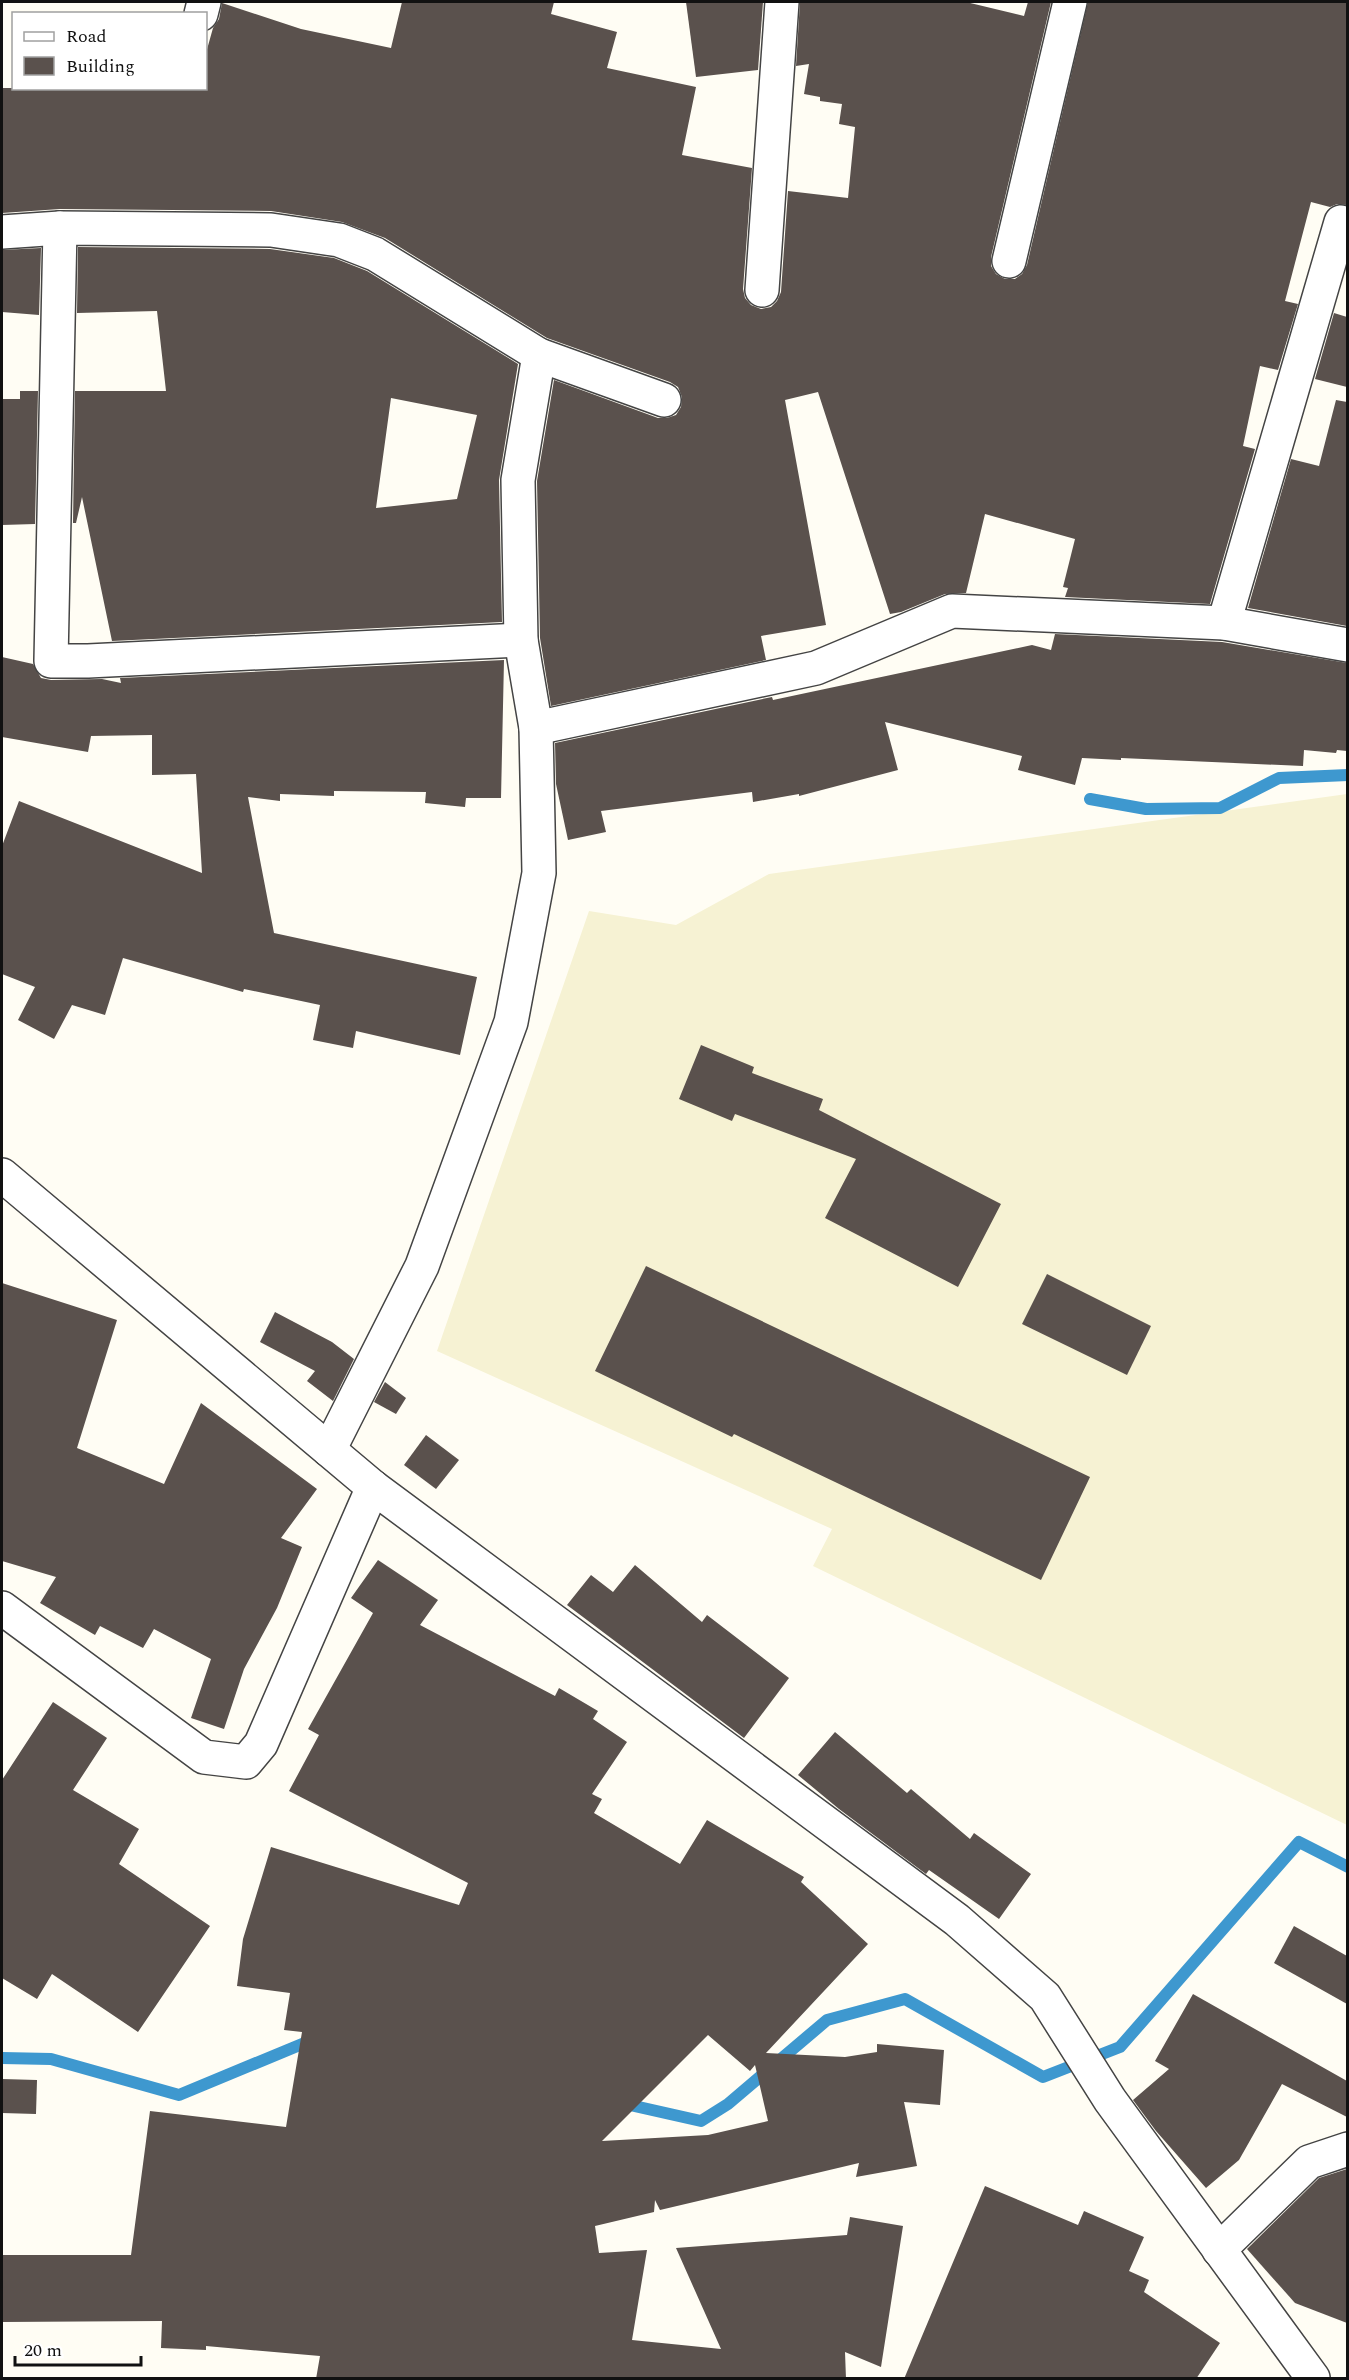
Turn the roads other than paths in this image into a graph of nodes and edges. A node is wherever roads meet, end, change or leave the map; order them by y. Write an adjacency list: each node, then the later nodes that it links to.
1 (782, 2): 7 (street)
2 (1070, 2): 6 (street)
3 (1341, 222): 10 (street)
4 (60, 228): 5 (street); 8 (street); 11 (street)
5 (2, 232)
6 (1009, 261)
7 (762, 290)
8 (539, 355): 9 (street); 11 (street)
9 (664, 400)
10 (1224, 623): 12 (street); 13 (street)
11 (521, 640): 13 (street)
12 (1347, 645)
13 (536, 728): 15 (street)
14 (2, 1175): 15 (street)
15 (329, 1450): 16 (street)
16 (373, 1487): 17 (street); 19 (street)
17 (2, 1608)
18 (1347, 2149): 19 (street)
19 (1219, 2250): 20 (street)
20 (1313, 2379)

